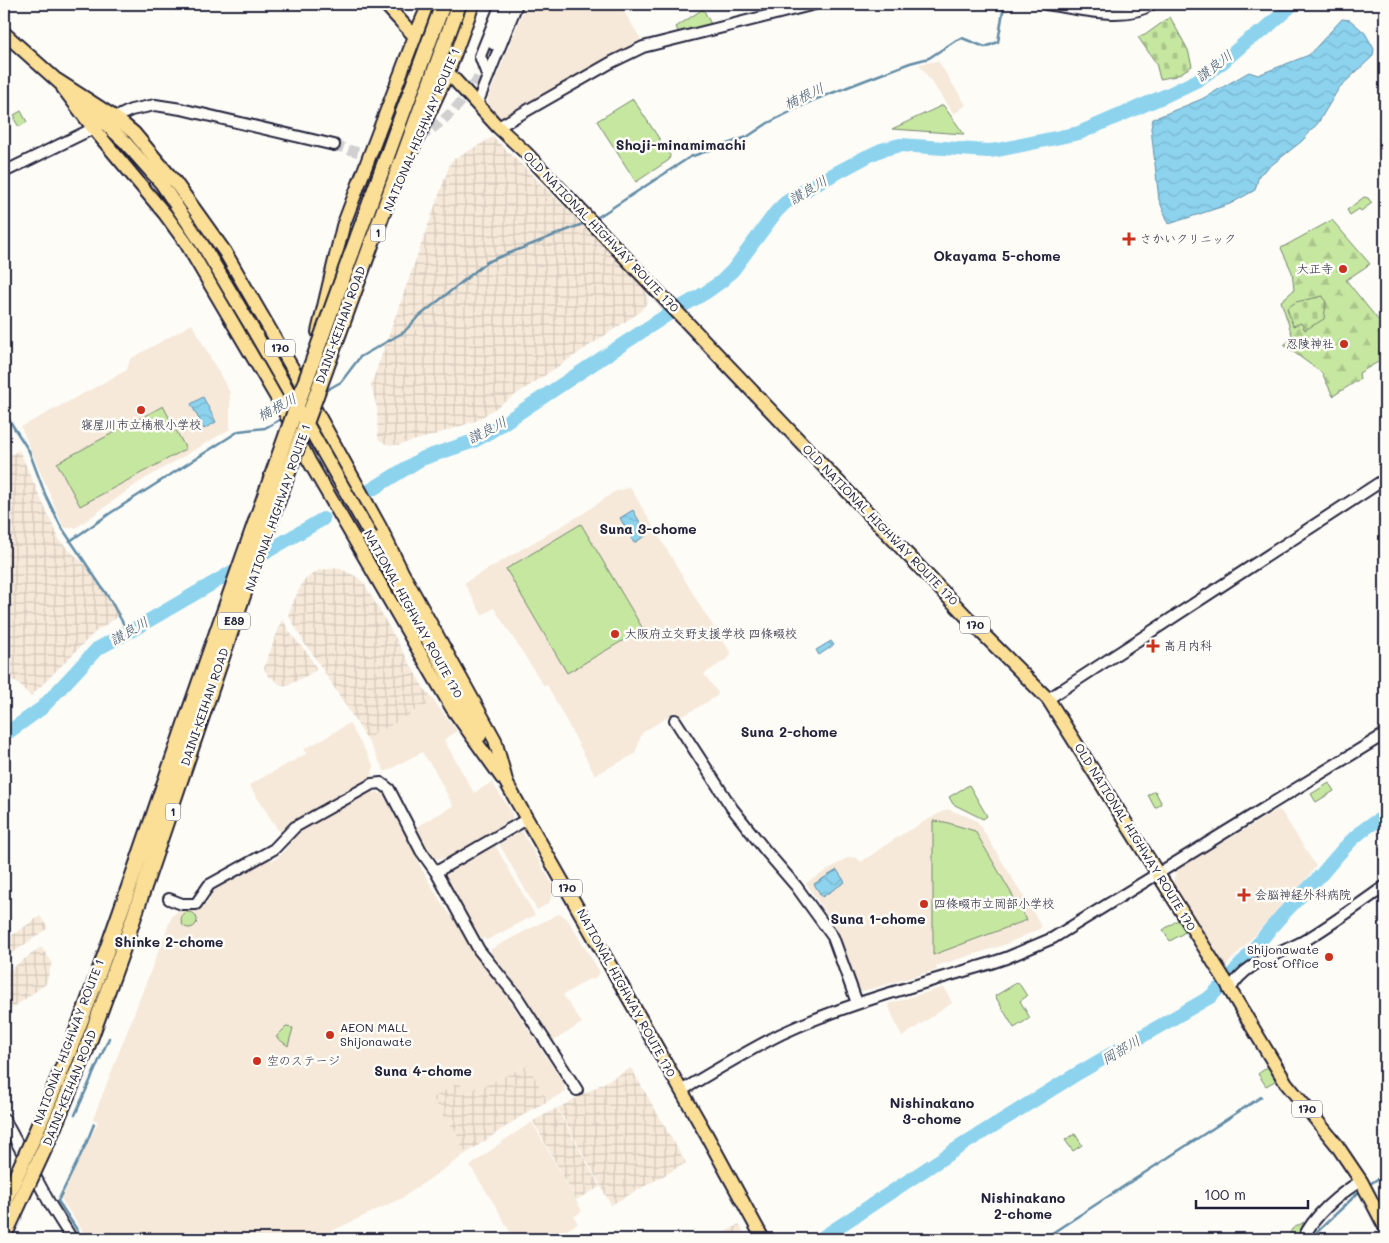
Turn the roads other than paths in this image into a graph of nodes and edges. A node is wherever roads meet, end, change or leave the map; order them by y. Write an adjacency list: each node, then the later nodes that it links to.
1 (385, 4): 15 (highway, OLD NATIONAL HIGHWAY ROUTE 170 / 170)
2 (429, 4): 15 (highway, NATIONAL HIGHWAY ROUTE 1 / 1)
3 (443, 4): 44 (highway, DAINI-KEIHAN ROAD / E89, bridge)
4 (458, 4): 46 (highway, DAINI-KEIHAN ROAD / E89, bridge)
5 (473, 4): 17 (highway, NATIONAL HIGHWAY ROUTE 1 / 1)
6 (501, 4): 18 (street)
7 (509, 4): 16 (street)
8 (517, 4): 18 (street)
9 (815, 4): 21 (street)
10 (1046, 4): 13 (street)
11 (1124, 4): 13 (street)
12 (1152, 4): 13 (street)
13 (1131, 13)
14 (4, 33): 20 (highway, NATIONAL HIGHWAY ROUTE 170 / 170)
15 (415, 36): 17 (highway, OLD NATIONAL HIGHWAY ROUTE 170 / 170); 24 (highway, NATIONAL HIGHWAY ROUTE 1 / 1)
16 (493, 44)
17 (448, 72): 19 (highway, OLD NATIONAL HIGHWAY ROUTE 170 / 170); 25 (highway, NATIONAL HIGHWAY ROUTE 1 / 1)
18 (488, 77): 19 (street)
19 (477, 104): 21 (highway, OLD NATIONAL HIGHWAY ROUTE 170 / 170)
20 (104, 123): 22 (street); 23 (street); 24 (highway, 170); 26 (highway, 170); 32 (highway, NATIONAL HIGHWAY ROUTE 170 / 170, bridge)
21 (498, 126): 29 (highway, OLD NATIONAL HIGHWAY ROUTE 170 / 170)
22 (334, 145)
23 (4, 172)
24 (299, 383): 25 (highway, 170); 26 (highway, NATIONAL HIGHWAY ROUTE 1 / 1)
25 (313, 406): 27 (highway, NATIONAL HIGHWAY ROUTE 1 / 1); 32 (highway, 170)
26 (288, 418): 27 (highway, 170); 44 (highway, NATIONAL HIGHWAY ROUTE 1 / 1, bridge)
27 (300, 444): 32 (highway, 170); 46 (highway, NATIONAL HIGHWAY ROUTE 1 / 1, bridge)
28 (1385, 479): 29 (street)
29 (1048, 700): 35 (highway, OLD NATIONAL HIGHWAY ROUTE 170 / 170)
30 (674, 720): 39 (street)
31 (1385, 734): 35 (street)
32 (507, 784): 33 (highway, NATIONAL HIGHWAY ROUTE 170 / 170)
33 (527, 819): 34 (street); 41 (highway, NATIONAL HIGHWAY ROUTE 170 / 170)
34 (436, 872): 37 (street); 40 (street)
35 (1158, 872): 38 (highway, OLD NATIONAL HIGHWAY ROUTE 170 / 170); 39 (street)
36 (1385, 886): 38 (street)
37 (169, 899)
38 (1230, 990): 43 (highway, OLD NATIONAL HIGHWAY ROUTE 170 / 170)
39 (857, 1003): 41 (street)
40 (577, 1090)
41 (681, 1091): 48 (highway, NATIONAL HIGHWAY ROUTE 170 / 170)
42 (4, 1119): 47 (street)
43 (1361, 1180): 45 (highway, OLD NATIONAL HIGHWAY ROUTE 170 / 170); 49 (street)
44 (4, 1201)
45 (1385, 1227)
46 (4, 1238)
47 (72, 1239)
48 (763, 1239)
49 (1303, 1239)

